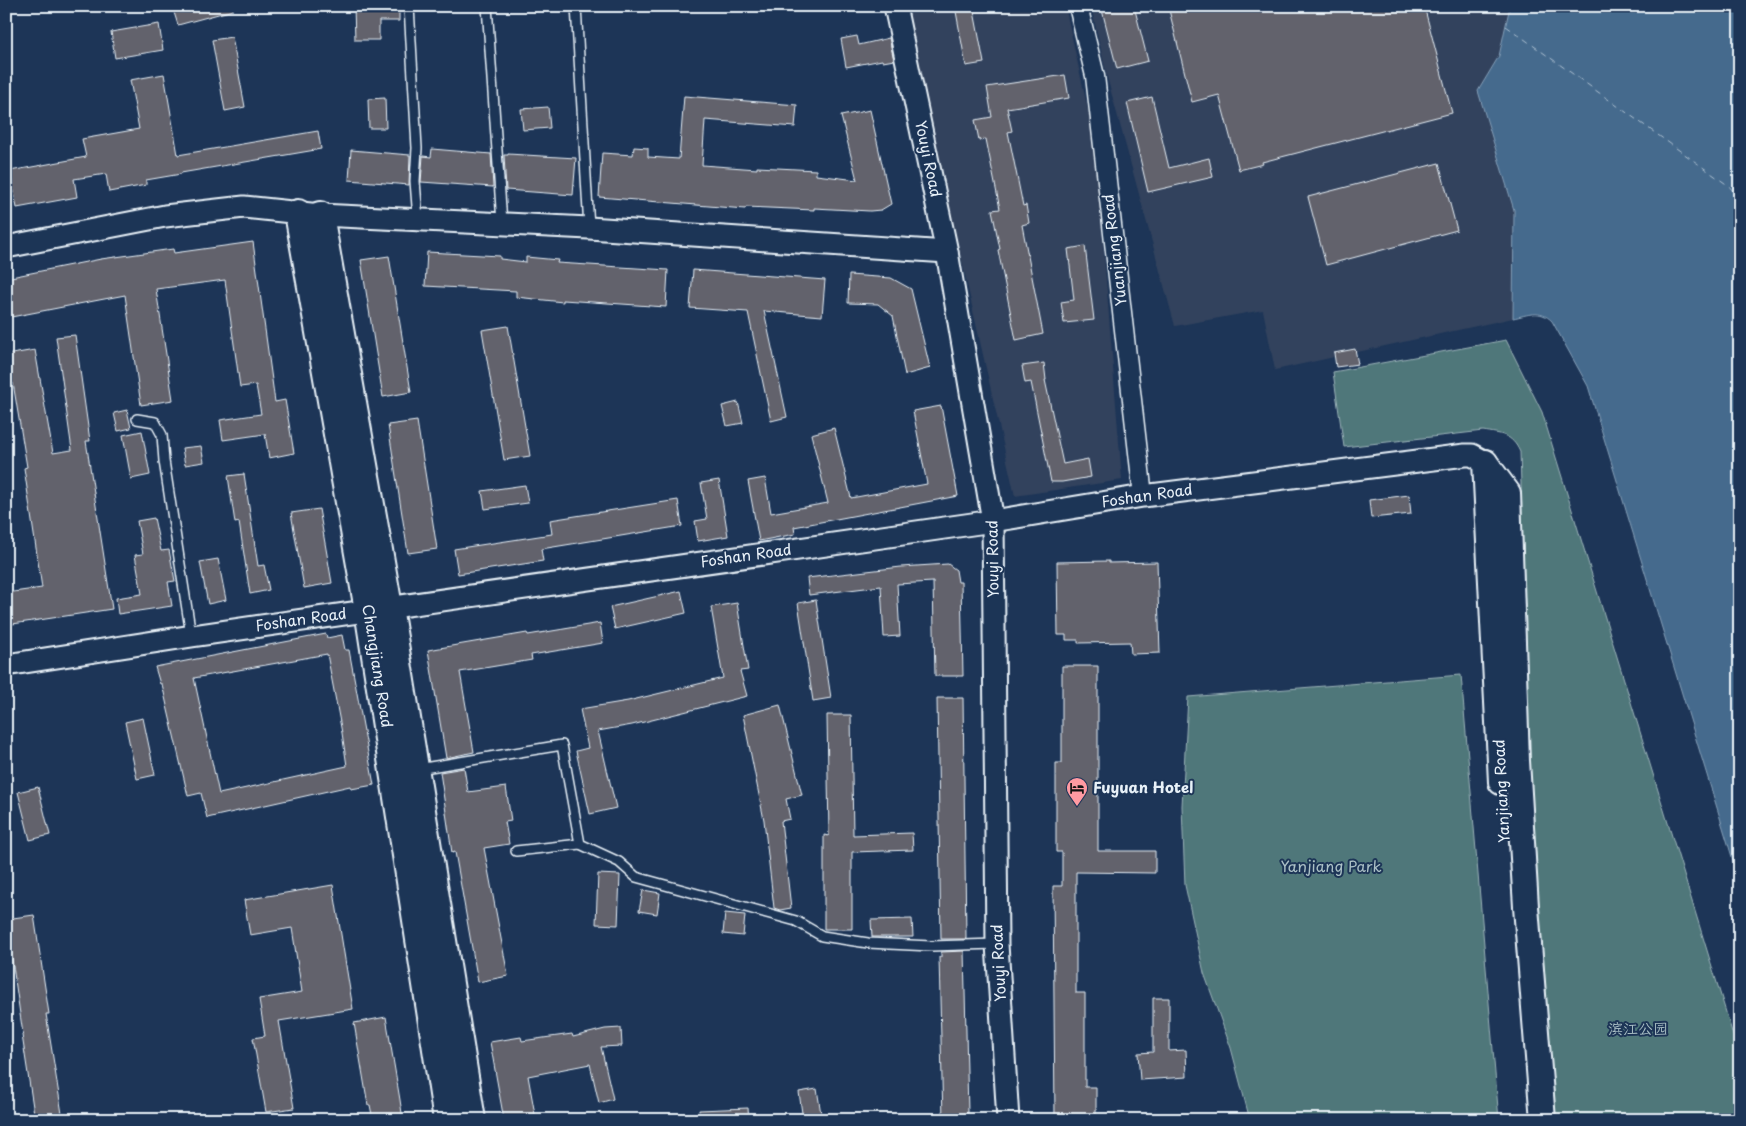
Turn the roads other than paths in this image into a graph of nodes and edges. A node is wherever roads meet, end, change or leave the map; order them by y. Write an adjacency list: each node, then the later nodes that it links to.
1 (410, 6): 7 (lane)
2 (487, 6): 8 (lane)
3 (576, 6): 9 (lane)
4 (895, 6): 11 (street, Youyi Road)
5 (1078, 6): 14 (street, Yuanjiang Road)
6 (309, 214): 7 (street); 10 (street); 16 (main road, Changjiang Road)
7 (418, 218): 8 (street)
8 (502, 224): 9 (street)
9 (589, 228): 11 (street)
10 (6, 247)
11 (947, 252): 15 (street, Youyi Road)
12 (137, 419): 17 (lane)
13 (1485, 462): 14 (street, Foshan Road); 26 (main road, Yanjiang Road); 27 (main road)
14 (1143, 496): 15 (street, Foshan Road)
15 (993, 521): 16 (street, Foshan Road); 22 (street, Youyi Road)
16 (379, 608): 17 (street, Foshan Road); 19 (main road, Changjiang Road); 23 (main road, Changjiang Road)
17 (192, 636): 18 (street, Foshan Road)
18 (6, 665)
19 (415, 769): 20 (lane); 24 (main road, Changjiang Road)
20 (580, 844): 21 (lane); 22 (lane)
21 (516, 851)
22 (998, 944): 25 (street, Youyi Road)
23 (447, 1120)
24 (472, 1120)
25 (1008, 1120)
26 (1526, 1120)
27 (1543, 1120)

